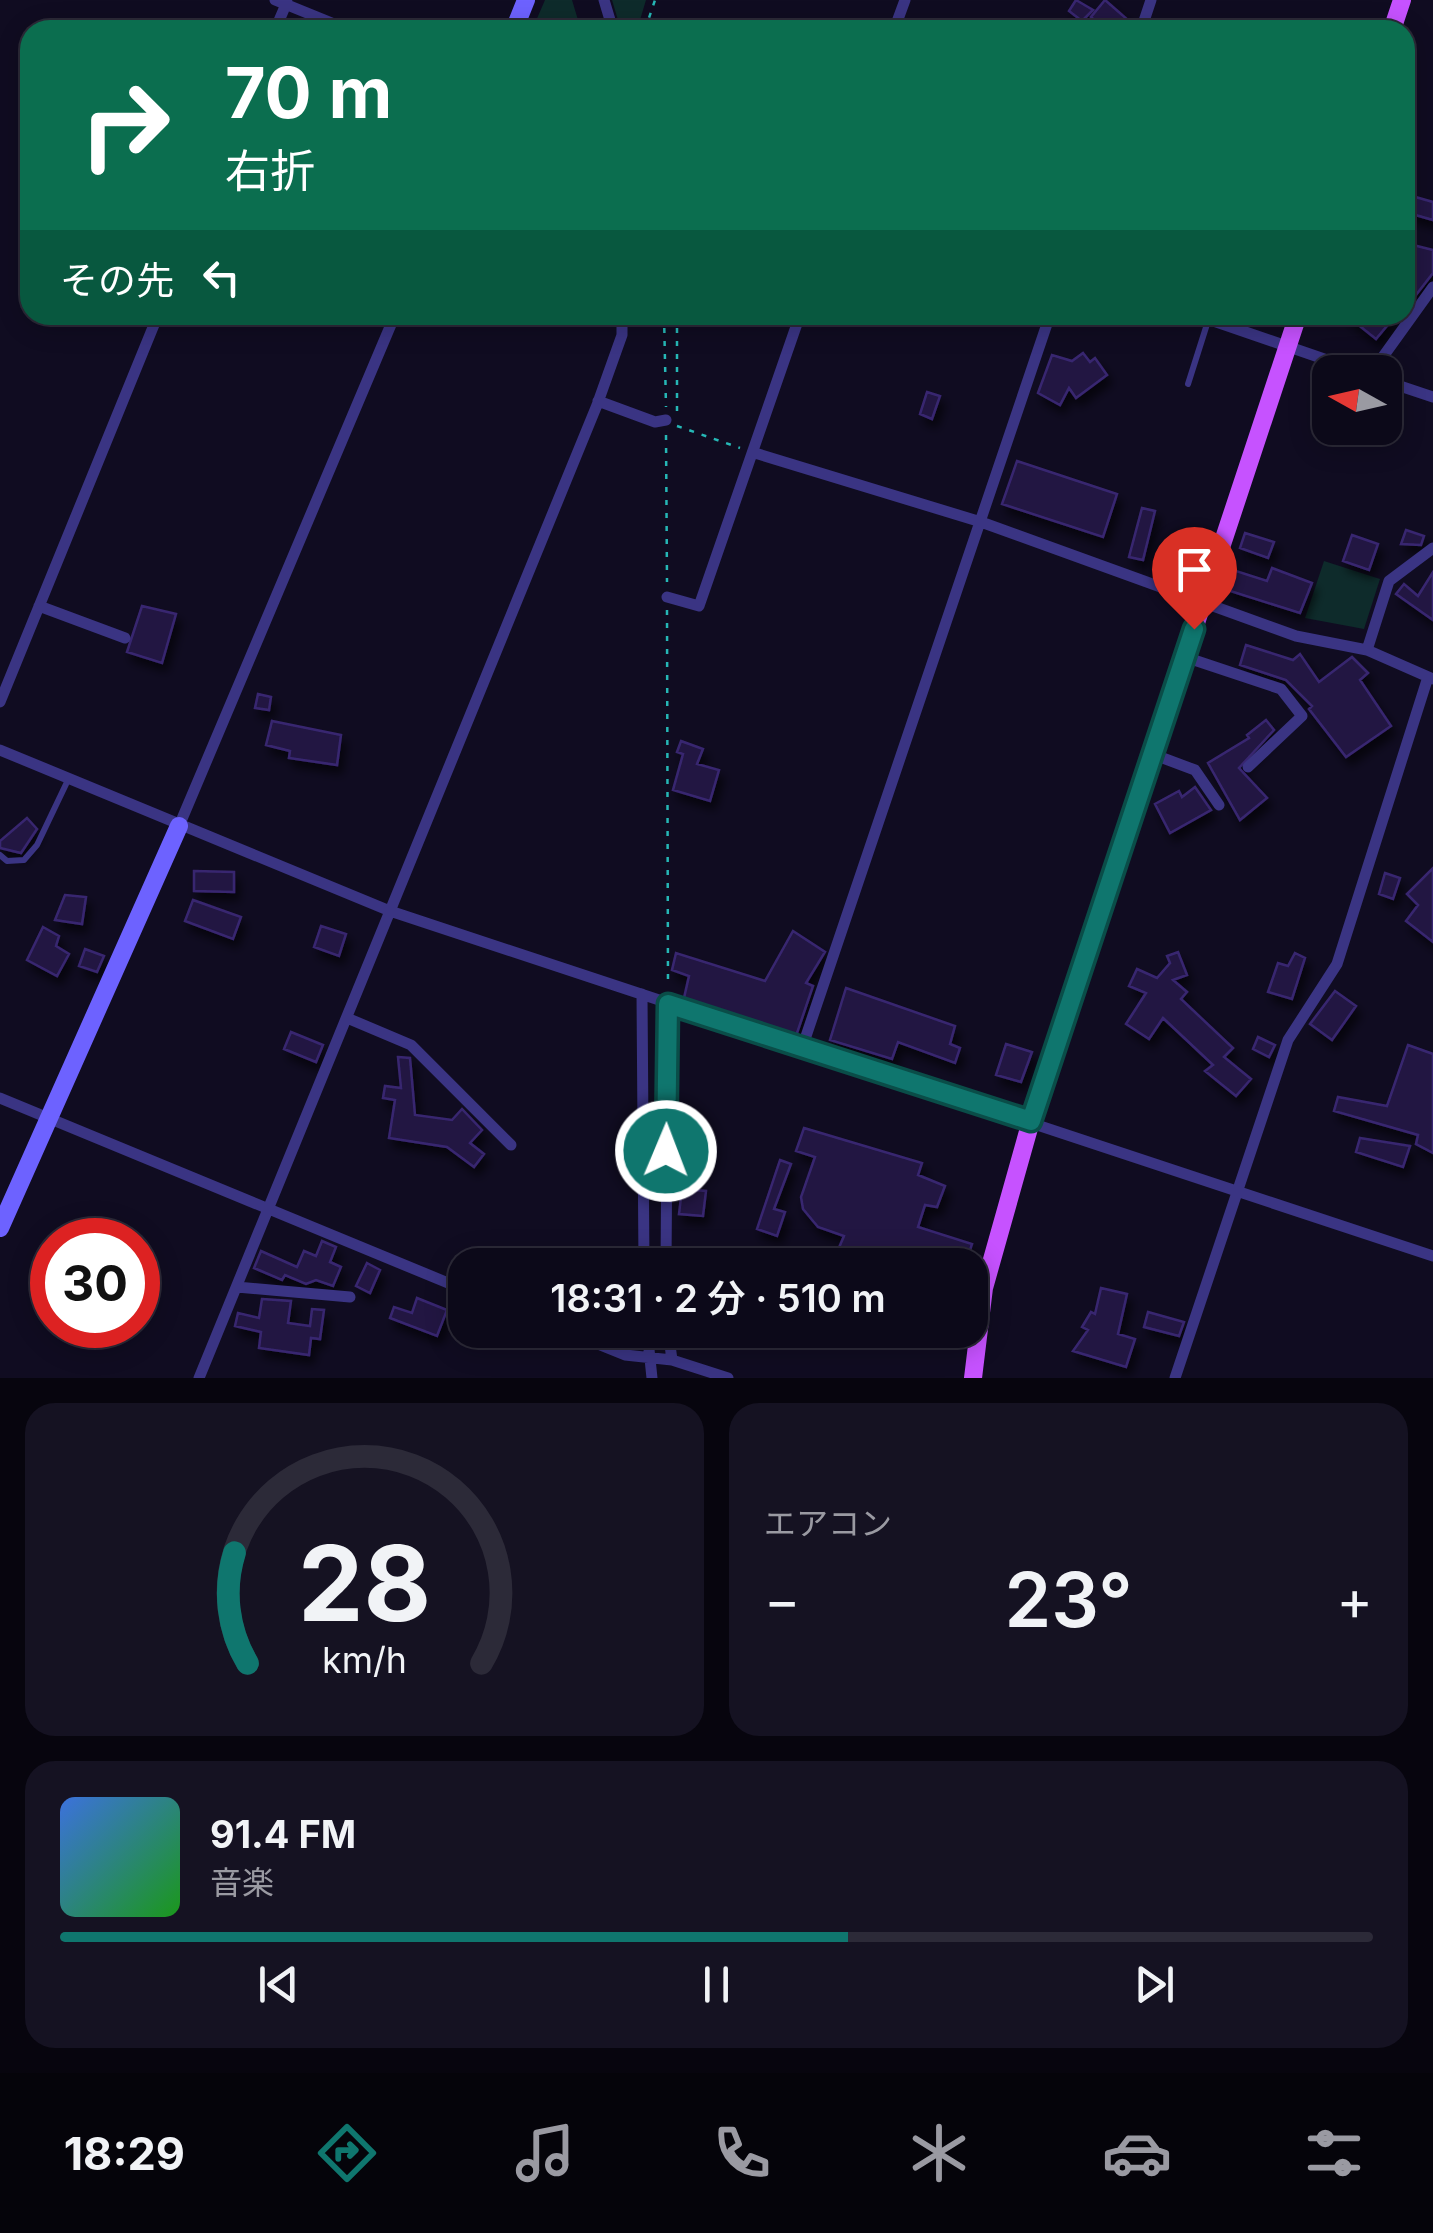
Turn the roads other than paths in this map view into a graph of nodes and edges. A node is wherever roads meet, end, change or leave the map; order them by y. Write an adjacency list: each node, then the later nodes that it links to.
1 (283, 1): 2 (street)
2 (326, 20)
3 (1433, 287): 4 (street)
4 (1415, 312)
5 (154, 325): 27 (street)
6 (391, 325): 38 (street)
7 (622, 325): 20 (street)
8 (797, 325): 22 (street)
9 (1047, 325): 23 (street)
10 (1207, 325): 17 (lane)
11 (1224, 325): 14 (street)
12 (1295, 325): 14 (main road)
13 (1406, 325): 16 (street)
14 (1288, 347): 15 (street); 26 (main road)
15 (1312, 355)
16 (1384, 355)
17 (1188, 384)
18 (1402, 386): 19 (street)
19 (1433, 397)
20 (598, 402): 21 (street); 40 (street)
21 (666, 420)
22 (756, 454): 23 (street); 25 (street)
23 (981, 522): 26 (street); 44 (street)
24 (1433, 548): 29 (street)
25 (667, 597)
26 (1203, 602): 29 (street); 30 (main road)
27 (39, 606): 28 (street); 32 (street)
28 (125, 638)
29 (1367, 650): 31 (street)
30 (1185, 657): 34 (main road); 35 (street)
31 (1430, 678): 49 (street)
32 (0, 702)
33 (0, 750): 36 (street)
34 (1152, 754): 37 (street); 47 (main road)
35 (1248, 767)
36 (69, 780): 38 (street); 39 (lane)
37 (1219, 805)
38 (179, 826): 40 (street); 46 (street)
39 (0, 855)
40 (390, 911): 41 (street); 43 (street)
41 (642, 994): 42 (street); 52 (street)
42 (668, 1004): 44 (street); 53 (street)
43 (347, 1018): 48 (street); 50 (street)
44 (802, 1048): 47 (street)
45 (0, 1098): 46 (street)
46 (50, 1118): 50 (street); 51 (street)
47 (1031, 1121): 49 (street); 66 (main road)
48 (510, 1145)
49 (1238, 1190): 54 (street); 67 (street)
50 (268, 1211): 55 (street); 56 (street)
51 (0, 1228)
52 (644, 1248)
53 (666, 1248)
54 (1433, 1256)
55 (448, 1283)
56 (237, 1286): 57 (street); 63 (street)
57 (350, 1297)
58 (614, 1348): 61 (street)
59 (647, 1348): 61 (street)
60 (670, 1348): 62 (street)
61 (648, 1360): 62 (street); 64 (street)
62 (672, 1360): 65 (street)
63 (200, 1378)
64 (652, 1378)
65 (728, 1378)
66 (973, 1378)
67 (1175, 1378)

